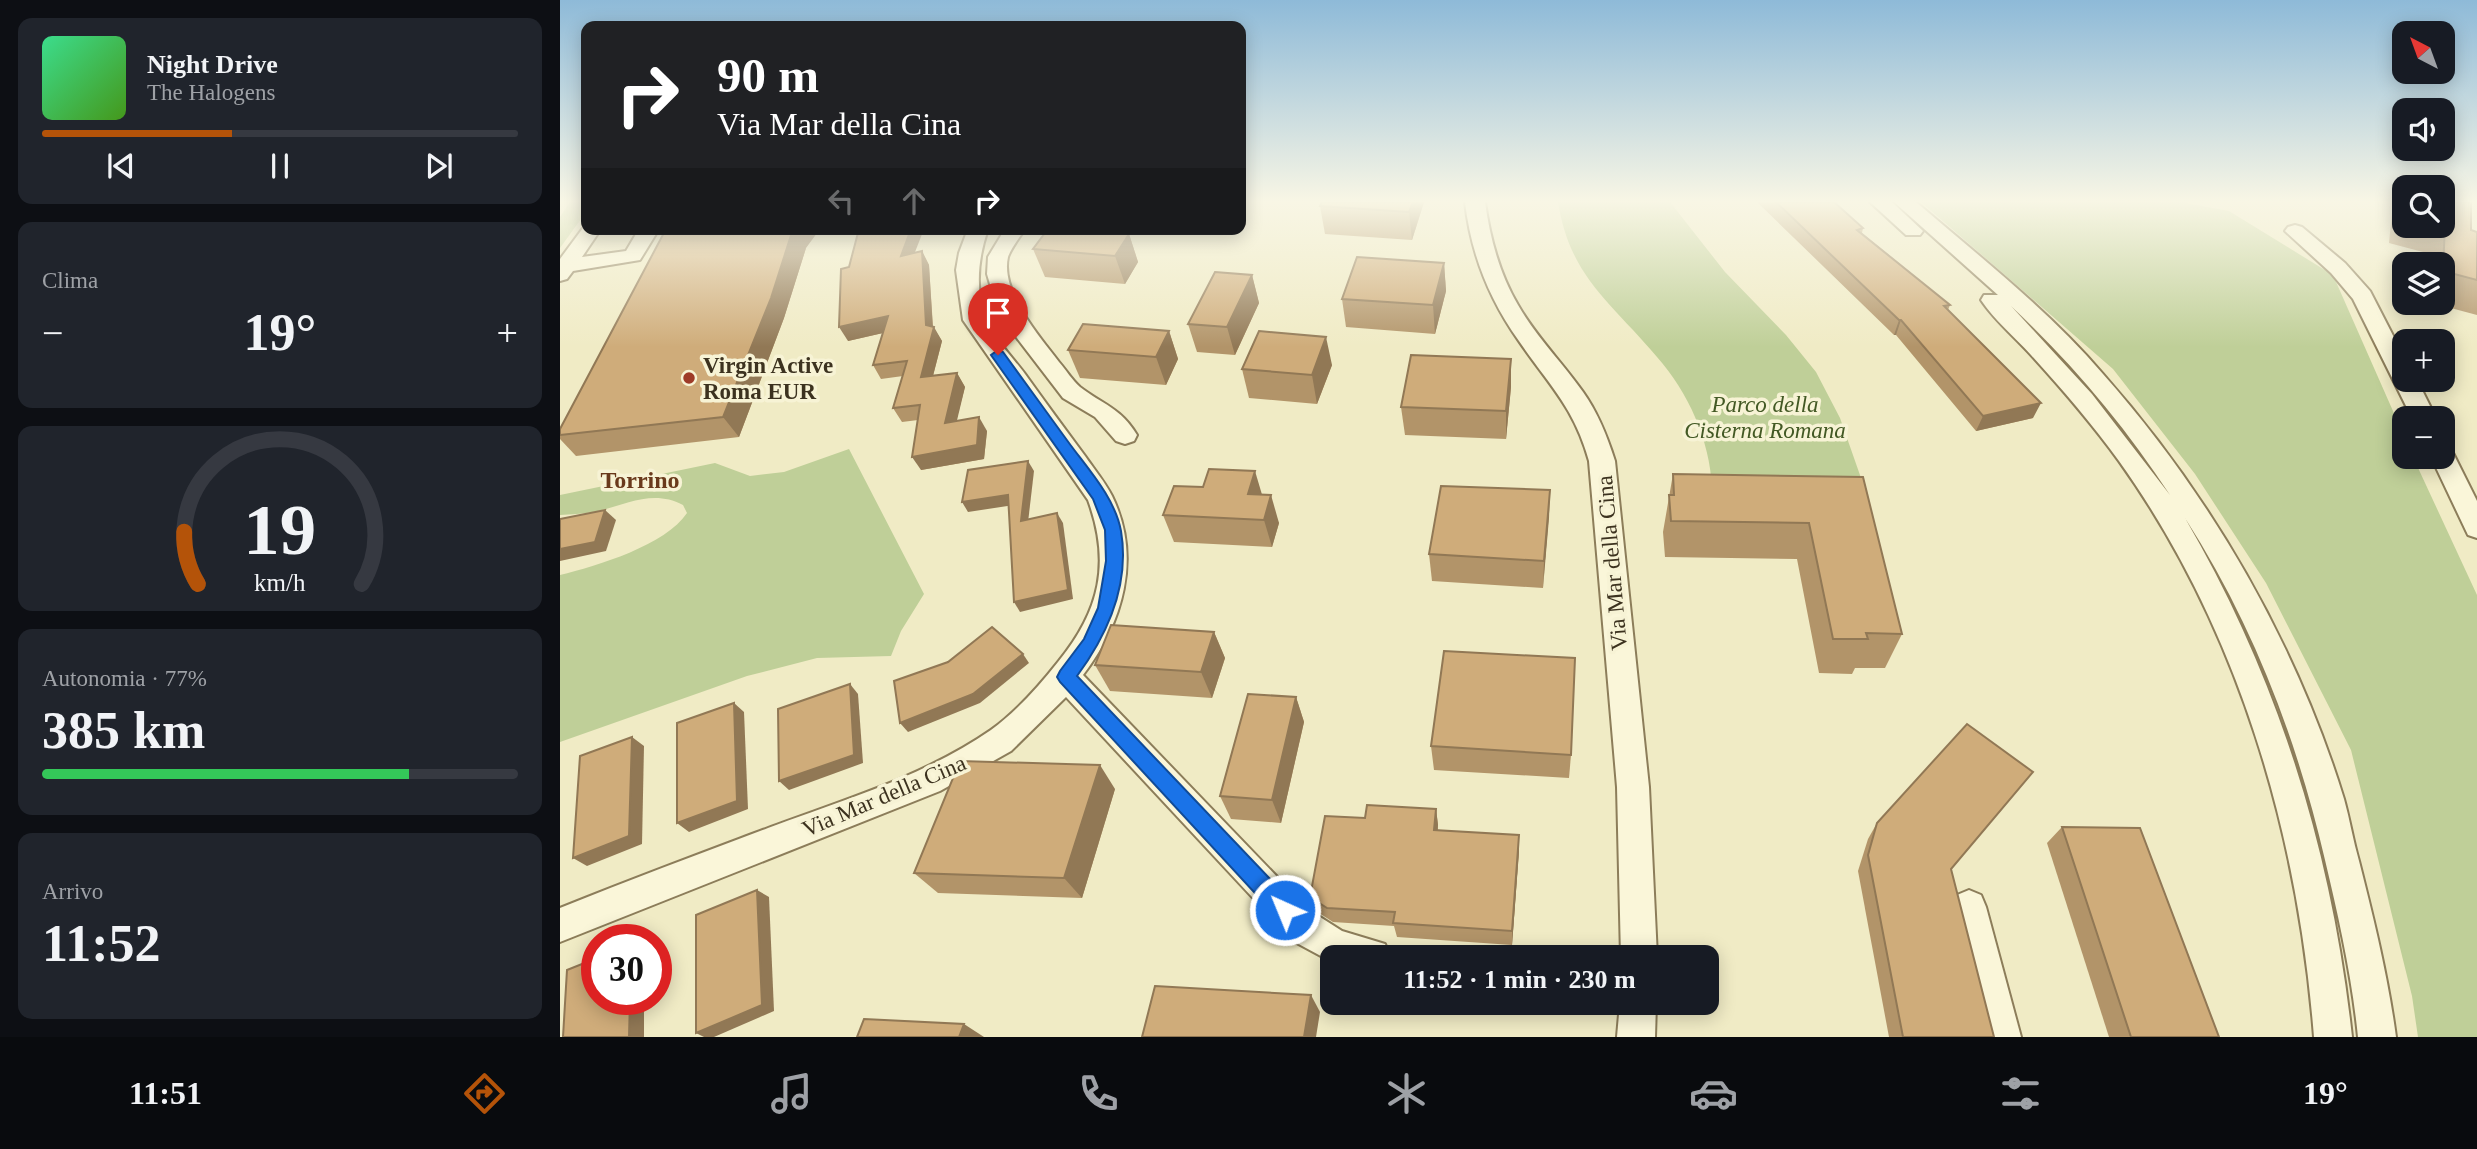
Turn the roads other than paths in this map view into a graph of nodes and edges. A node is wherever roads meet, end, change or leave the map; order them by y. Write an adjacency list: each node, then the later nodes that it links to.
1 (576, 250): 9 (street)
2 (637, 250): 9 (street)
3 (969, 250): 14 (street, Via Mar della Cina)
4 (1002, 250): 11 (street)
5 (1484, 250): 18 (street, Via Mar della Cina)
6 (1935, 250): 22 (street)
7 (1960, 250): 23 (street)
8 (2318, 250): 10 (street)
9 (563, 270)
10 (2392, 354)
11 (1125, 435)
12 (2449, 469): 13 (street)
13 (2477, 528)
14 (1066, 677): 16 (street, Via Mar della Cina); 17 (street)
15 (1969, 907): 21 (street)
16 (560, 926)
17 (1331, 945)
18 (1639, 945)
19 (1637, 1015): 20 (street)
20 (1636, 1037)
21 (2002, 1037)
22 (2333, 1037)
23 (2377, 1037)

